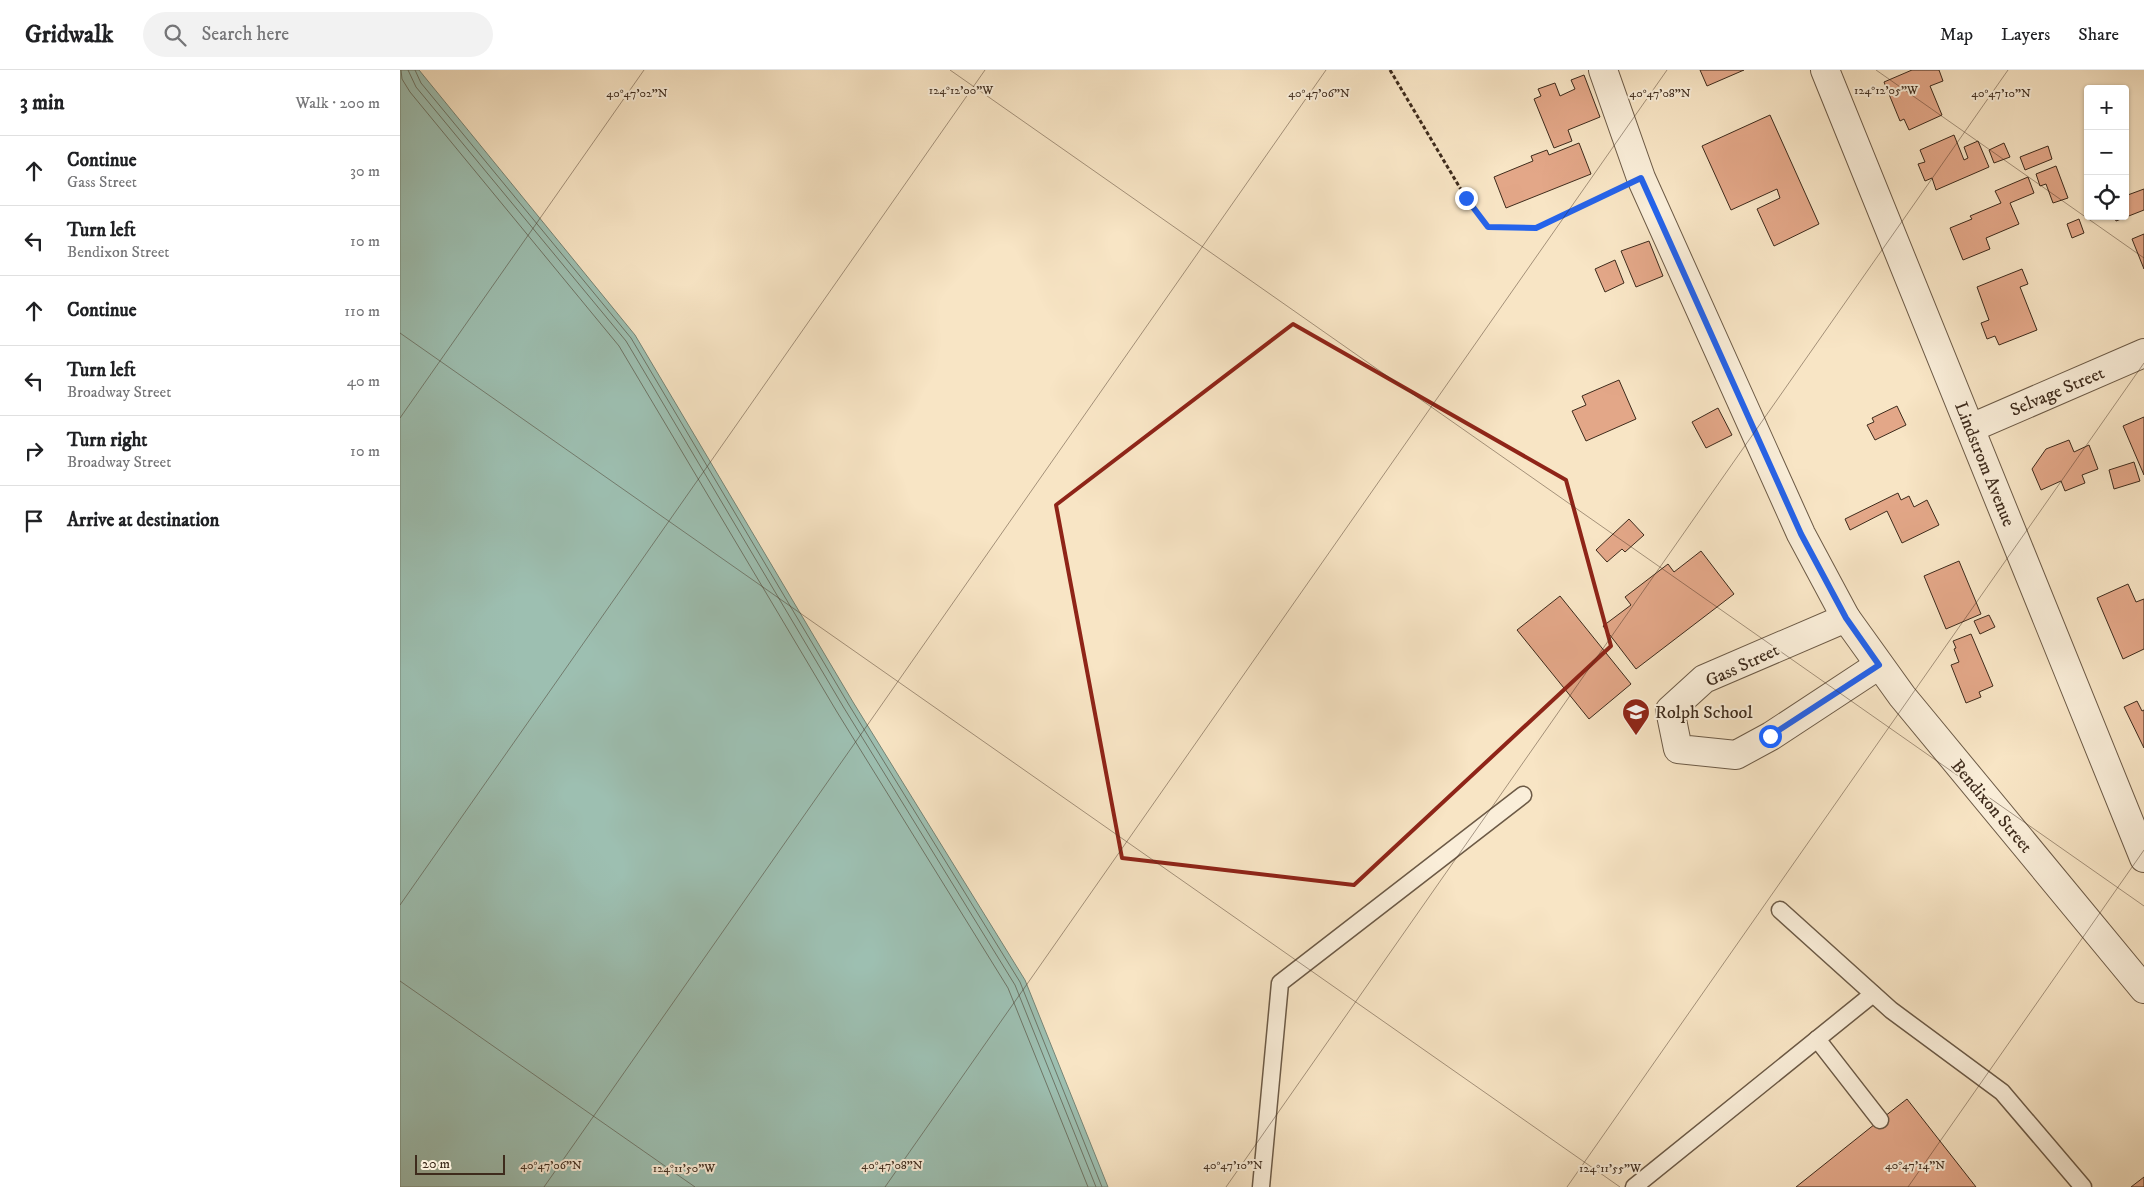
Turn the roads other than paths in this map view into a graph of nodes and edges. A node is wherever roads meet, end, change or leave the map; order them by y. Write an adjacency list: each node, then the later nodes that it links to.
1 (1603, 70): 5 (street, Bendixon Street)
2 (1825, 70): 4 (street, Lindstrom Avenue)
3 (2144, 353): 4 (street, Selvage Street)
4 (1971, 428): 8 (street, Lindstrom Avenue)
5 (1846, 618): 6 (street, Bendixon Street); 6 (street, Gass Street)
6 (1879, 665): 10 (street, Bendixon Street)
7 (1523, 794): 14 (lane)
8 (2144, 858)
9 (1780, 910): 11 (lane)
10 (2144, 990)
11 (1873, 994): 12 (lane); 16 (lane)
12 (1817, 1040): 13 (lane); 15 (lane)
13 (1880, 1120)
14 (1261, 1187)
15 (1634, 1187)
16 (2083, 1187)

